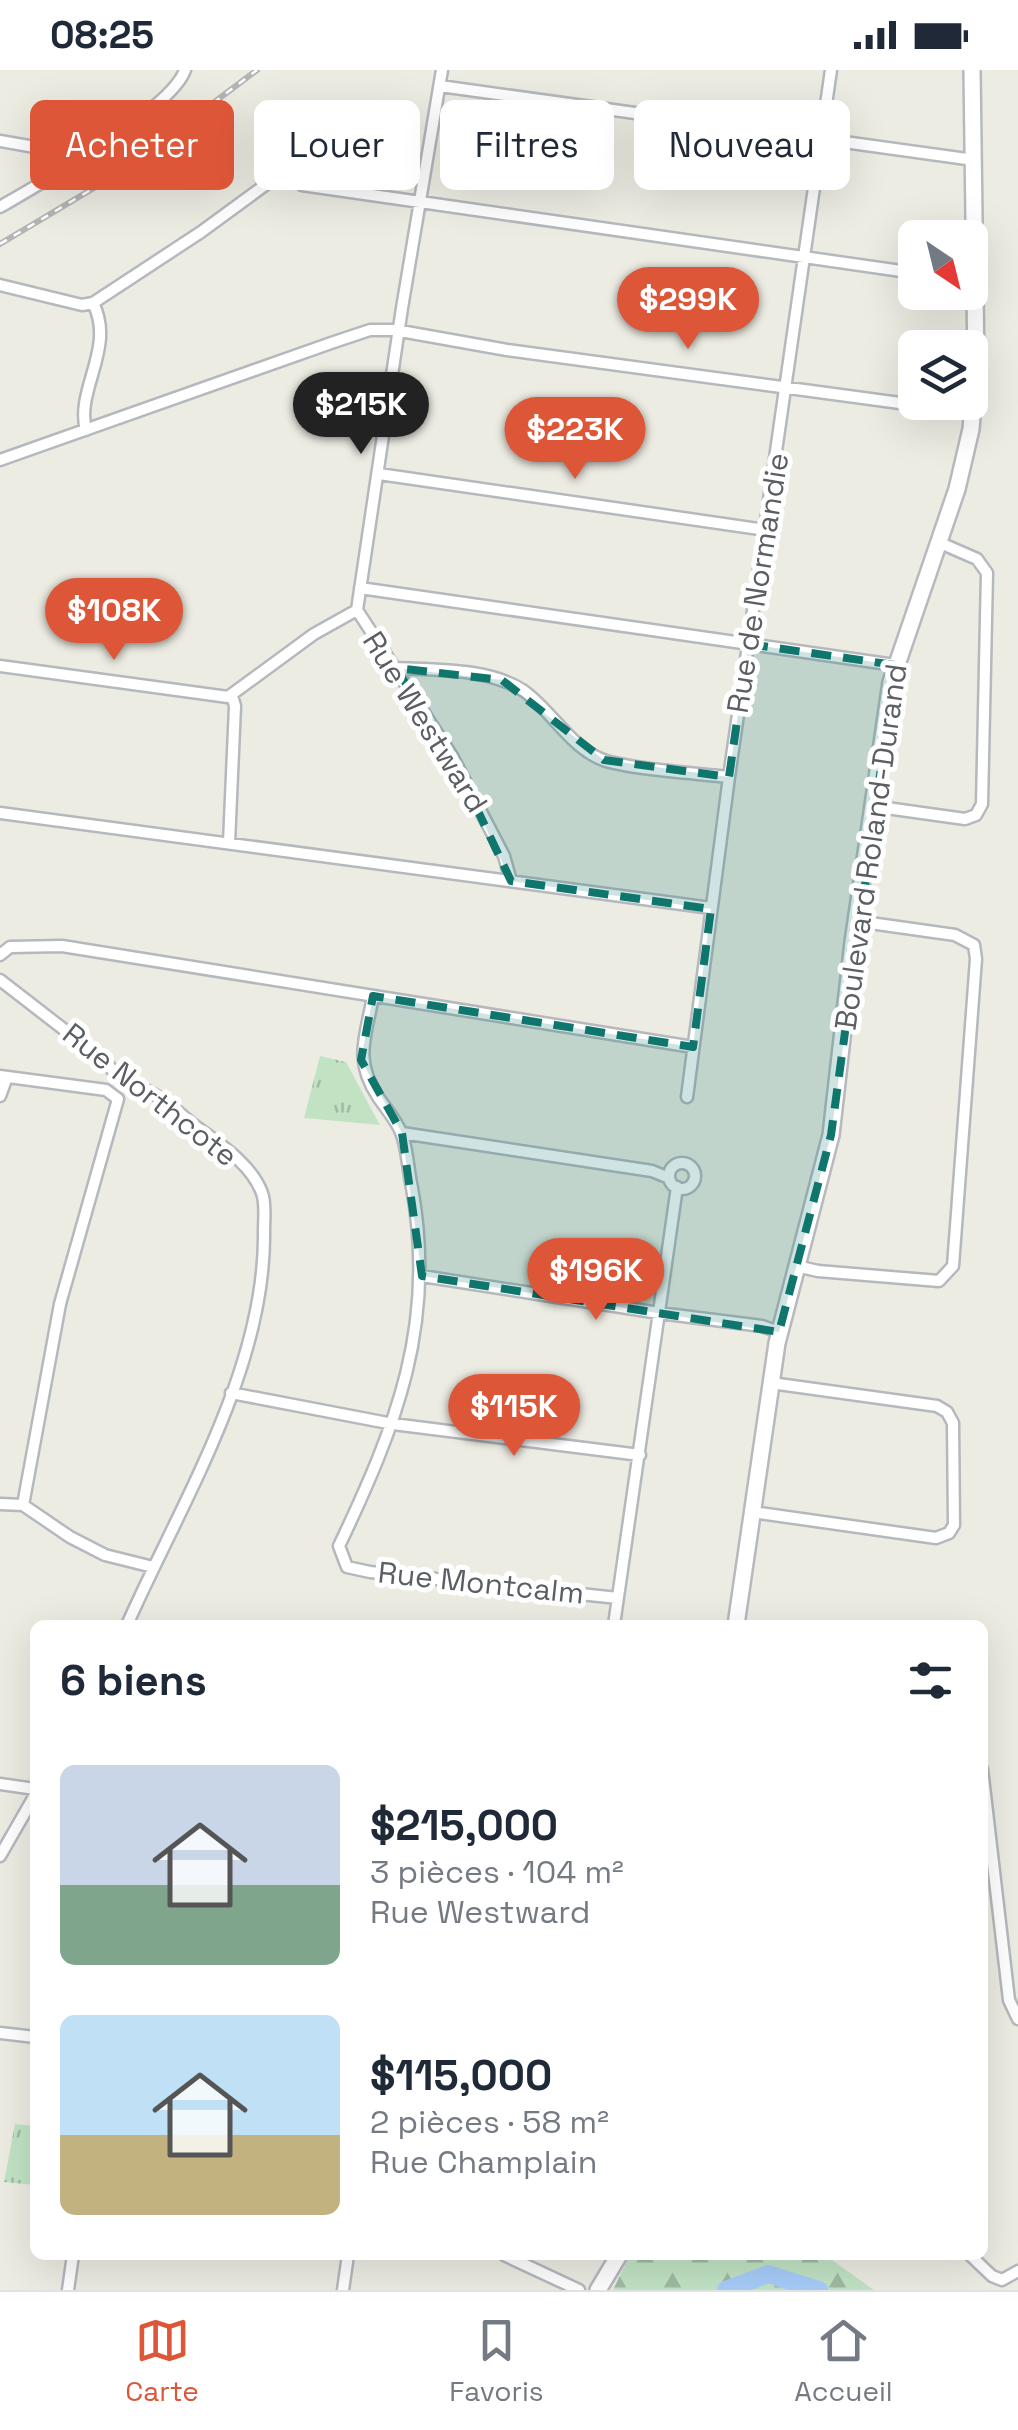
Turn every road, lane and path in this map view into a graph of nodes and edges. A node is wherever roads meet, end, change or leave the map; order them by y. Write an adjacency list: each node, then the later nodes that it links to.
1 (442, 70): 5 (street, Rue Westward)
2 (832, 70): 7 (street, Rue de Normandie)
3 (972, 70): 12 (street, Boulevard Roland-Durand)
4 (185, 72): 6 (street)
5 (440, 86): 8 (street); 17 (street, Rue Westward)
6 (162, 100)
7 (827, 100)
8 (634, 113)
9 (0, 142): 11 (street)
10 (850, 144): 12 (street)
11 (30, 146)
12 (974, 160): 19 (street, Boulevard Roland-Durand)
13 (30, 189): 18 (street)
14 (258, 190): 23 (street)
15 (339, 190): 17 (street)
16 (815, 190): 20 (street, Rue de Normandie)
17 (419, 201): 20 (street); 24 (street, Rue Westward)
18 (0, 206)
19 (974, 220)
20 (806, 258): 21 (street); 25 (street, Rue de Normandie)
21 (898, 271)
22 (0, 285): 23 (street)
23 (93, 303): 28 (street)
24 (400, 330): 25 (street); 28 (street); 30 (street, Rue Westward)
25 (787, 386): 26 (street); 31 (street, Rue de Normandie)
26 (898, 402)
27 (973, 420): 32 (street, Boulevard Roland-Durand)
28 (86, 430): 29 (street)
29 (0, 460)
30 (378, 474): 31 (street); 33 (street, Rue Westward)
31 (766, 530): 35 (street, Rue de Normandie)
32 (938, 542): 37 (street, Boulevard Roland-Durand); 41 (street)
33 (360, 588): 34 (street, Rue Westward); 35 (street)
34 (357, 610): 38 (street, Rue Westward); 39 (street)
35 (748, 644): 37 (street); 40 (street, Rue de Normandie)
36 (0, 666): 39 (street)
37 (895, 666): 41 (street, Boulevard Roland-Durand)
38 (396, 668): 40 (street); 44 (street, Rue Westward)
39 (232, 696): 43 (street)
40 (729, 777): 45 (street, Rue de Normandie)
41 (872, 806): 46 (street, Boulevard Roland-Durand)
42 (0, 813): 43 (street)
43 (229, 844): 44 (street)
44 (511, 881): 45 (street)
45 (711, 908): 50 (street, Rue de Normandie)
46 (856, 921): 59 (street, Boulevard Roland-Durand); 59 (street)
47 (0, 955): 49 (street)
48 (0, 980): 51 (street, Rue Northcote)
49 (373, 996): 50 (street); 58 (street, Rue Montcalm)
50 (694, 1047): 56 (street, Rue de Normandie)
51 (113, 1071): 53 (street, Rue Northcote); 54 (street)
52 (3, 1076): 54 (street); 55 (street)
53 (135, 1086): 57 (street); 64 (street, Rue Northcote)
54 (106, 1090): 57 (street)
55 (0, 1096)
56 (687, 1097)
57 (118, 1099): 68 (street)
58 (402, 1133): 60 (street, Rue Montcalm); 61 (street)
59 (796, 1266): 62 (street, Boulevard Roland-Durand)
60 (422, 1276): 61 (street); 65 (street, Rue Montcalm)
61 (659, 1313): 62 (street); 66 (street)
62 (779, 1332): 63 (street, Boulevard Roland-Durand)
63 (771, 1383): 69 (street, Boulevard Roland-Durand); 69 (street)
64 (231, 1394): 65 (street); 70 (street, Rue Northcote)
65 (392, 1424): 66 (street); 71 (street, Rue Montcalm)
66 (640, 1454): 71 (street)
67 (0, 1504): 68 (street)
68 (23, 1505): 70 (street)
69 (752, 1512): 74 (street, Boulevard Roland-Durand)
70 (153, 1567): 72 (street, Rue Northcote)
71 (618, 1598): 73 (street)
72 (129, 1620)
73 (615, 1620)
74 (737, 1620)
75 (0, 1784): 76 (street)
76 (30, 1791)
77 (30, 1801): 79 (street)
78 (988, 1820): 80 (street)
79 (0, 1856)
80 (1018, 2019)
81 (0, 2033): 82 (street)
82 (30, 2036)
83 (72, 2260): 89 (street)
84 (347, 2260): 90 (street)
85 (515, 2260): 91 (street)
86 (616, 2260): 92 (street)
87 (976, 2260): 88 (street)
88 (1018, 2271)
89 (68, 2290)
90 (343, 2290)
91 (579, 2290)
92 (598, 2290)

